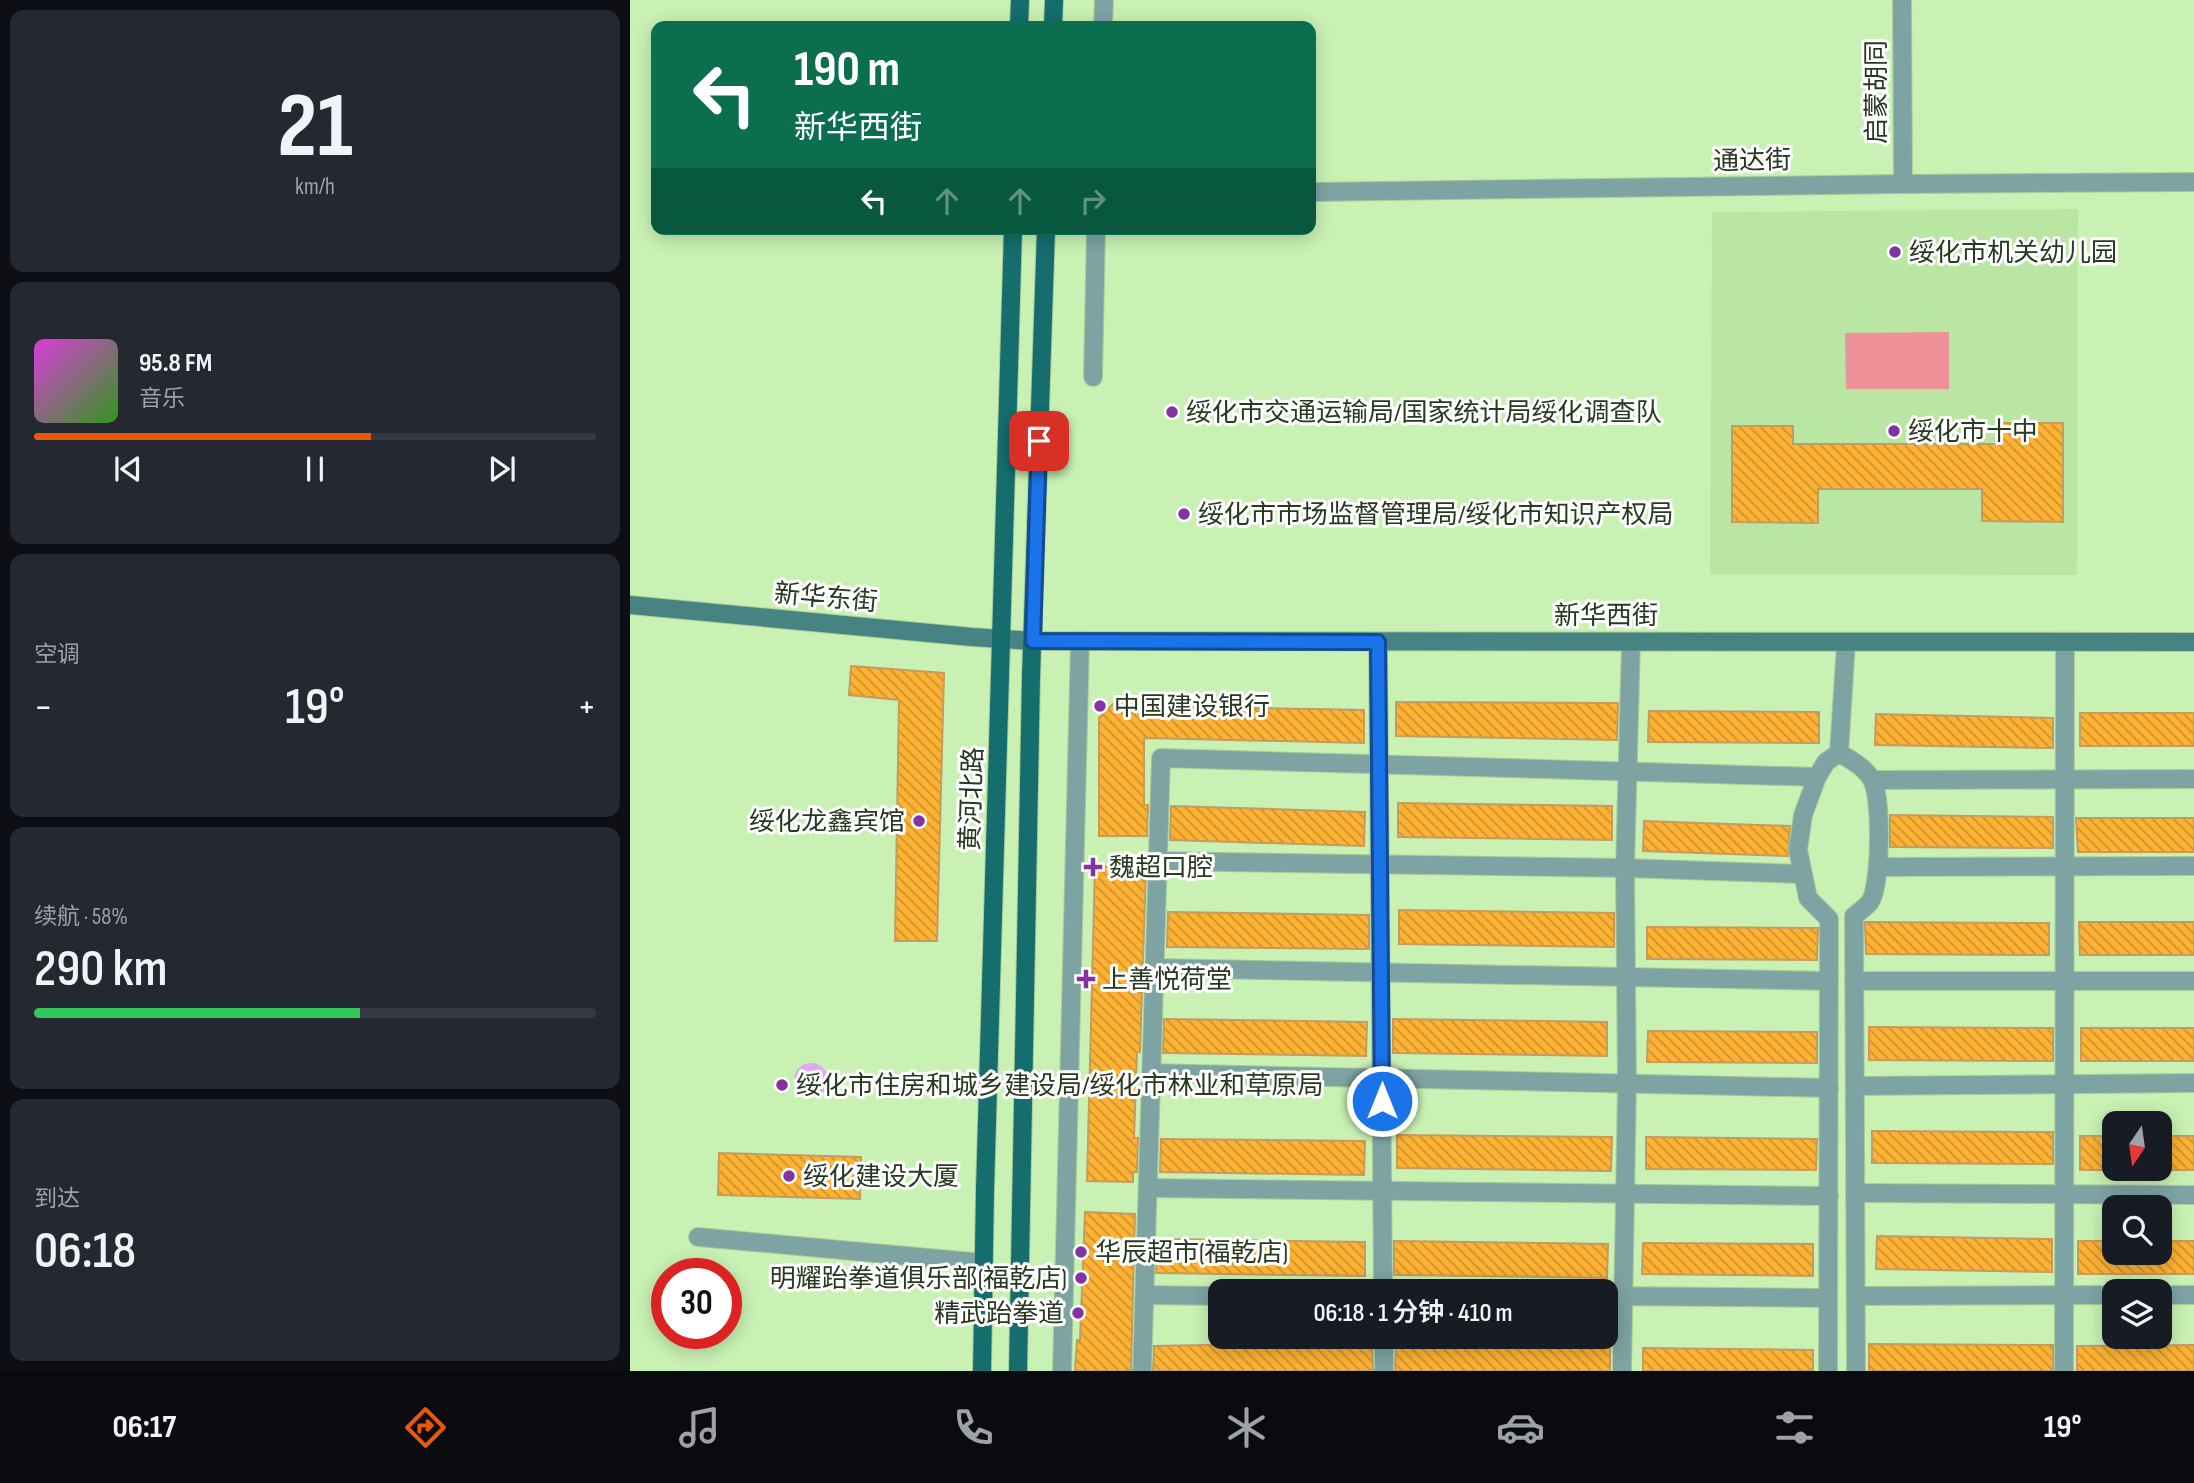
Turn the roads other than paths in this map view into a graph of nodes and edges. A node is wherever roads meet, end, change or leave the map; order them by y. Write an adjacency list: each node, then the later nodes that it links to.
1 (1020, 0): 5 (main road)
2 (1054, 0): 6 (main road)
3 (1104, 0): 7 (street)
4 (1902, 0): 9 (street, 启蒙胡同)
5 (1019, 21)
6 (1053, 21)
7 (1103, 21)
8 (2194, 183): 9 (street, 通达街)
9 (1903, 184): 10 (street, 通达街)
10 (1316, 192)
11 (1013, 235): 16 (main road, 黄河北路)
12 (1046, 235): 16 (main road, 黄河北路)
13 (1096, 235): 14 (street)
14 (1093, 377)
15 (630, 605): 16 (main road, 新华东街)
16 (1018, 640): 17 (main road, 新华西街); 59 (main road, 黄河北路); 73 (main road, 黄河北路)
17 (1080, 641): 18 (main road, 新华西街); 74 (street)
18 (1378, 642): 19 (main road, 新华西街); 24 (street)
19 (1631, 642): 20 (main road, 新华西街); 25 (street)
20 (1846, 642): 21 (main road, 新华西街); 23 (street)
21 (2065, 642): 22 (main road, 新华西街); 27 (street)
22 (2194, 642)
23 (1839, 753): 26 (street); 29 (street)
24 (1379, 764): 25 (street); 30 (street); 31 (street)
25 (1626, 771): 26 (street); 35 (street)
26 (1817, 777): 36 (street)
27 (2066, 779): 28 (street); 29 (street); 32 (street)
28 (2194, 779)
29 (1873, 780): 34 (street)
30 (1157, 861): 31 (street); 37 (street)
31 (1380, 864): 35 (street); 38 (street)
32 (2066, 866): 33 (street); 34 (street); 42 (street)
33 (2194, 866)
34 (1878, 867): 41 (street)
35 (1625, 868): 36 (street); 39 (street)
36 (1801, 874): 40 (street)
37 (1155, 968): 38 (street); 44 (street)
38 (1381, 972): 39 (street); 45 (street)
39 (1626, 976): 40 (street); 47 (street)
40 (1829, 981): 50 (street)
41 (1854, 981): 42 (street); 49 (street)
42 (2065, 981): 43 (street); 48 (street)
43 (2194, 981)
44 (1152, 1073): 45 (street); 51 (street)
45 (1382, 1078): 47 (street); 52 (street)
46 (2194, 1083): 48 (street)
47 (1627, 1084): 50 (street); 53 (street)
48 (2065, 1084): 49 (street); 55 (street)
49 (1855, 1086): 54 (street)
50 (1829, 1088): 57 (street)
51 (1148, 1188): 52 (street); 61 (street)
52 (1383, 1190): 53 (street); 60 (street)
53 (1624, 1193): 57 (street); 67 (street)
54 (1855, 1193): 55 (street); 68 (street)
55 (2066, 1195): 56 (street); 69 (street)
56 (2194, 1195)
57 (1829, 1196): 70 (street)
58 (698, 1237): 59 (street)
59 (984, 1263): 72 (main road, 黄河北路)
60 (1383, 1279)
61 (1145, 1295): 65 (street); 75 (street)
62 (2102, 1295): 69 (street)
63 (2172, 1295): 64 (street)
64 (2194, 1295)
65 (1208, 1296)
66 (1618, 1296): 67 (street)
67 (1623, 1296): 70 (street); 77 (street)
68 (1856, 1296): 69 (street); 79 (street)
69 (2066, 1296): 80 (street)
70 (1828, 1298): 78 (street)
71 (1384, 1349): 76 (street)
72 (982, 1371)
73 (1018, 1371)
74 (1062, 1371)
75 (1142, 1371)
76 (1384, 1371)
77 (1622, 1371)
78 (1828, 1371)
79 (1856, 1371)
80 (2064, 1371)

